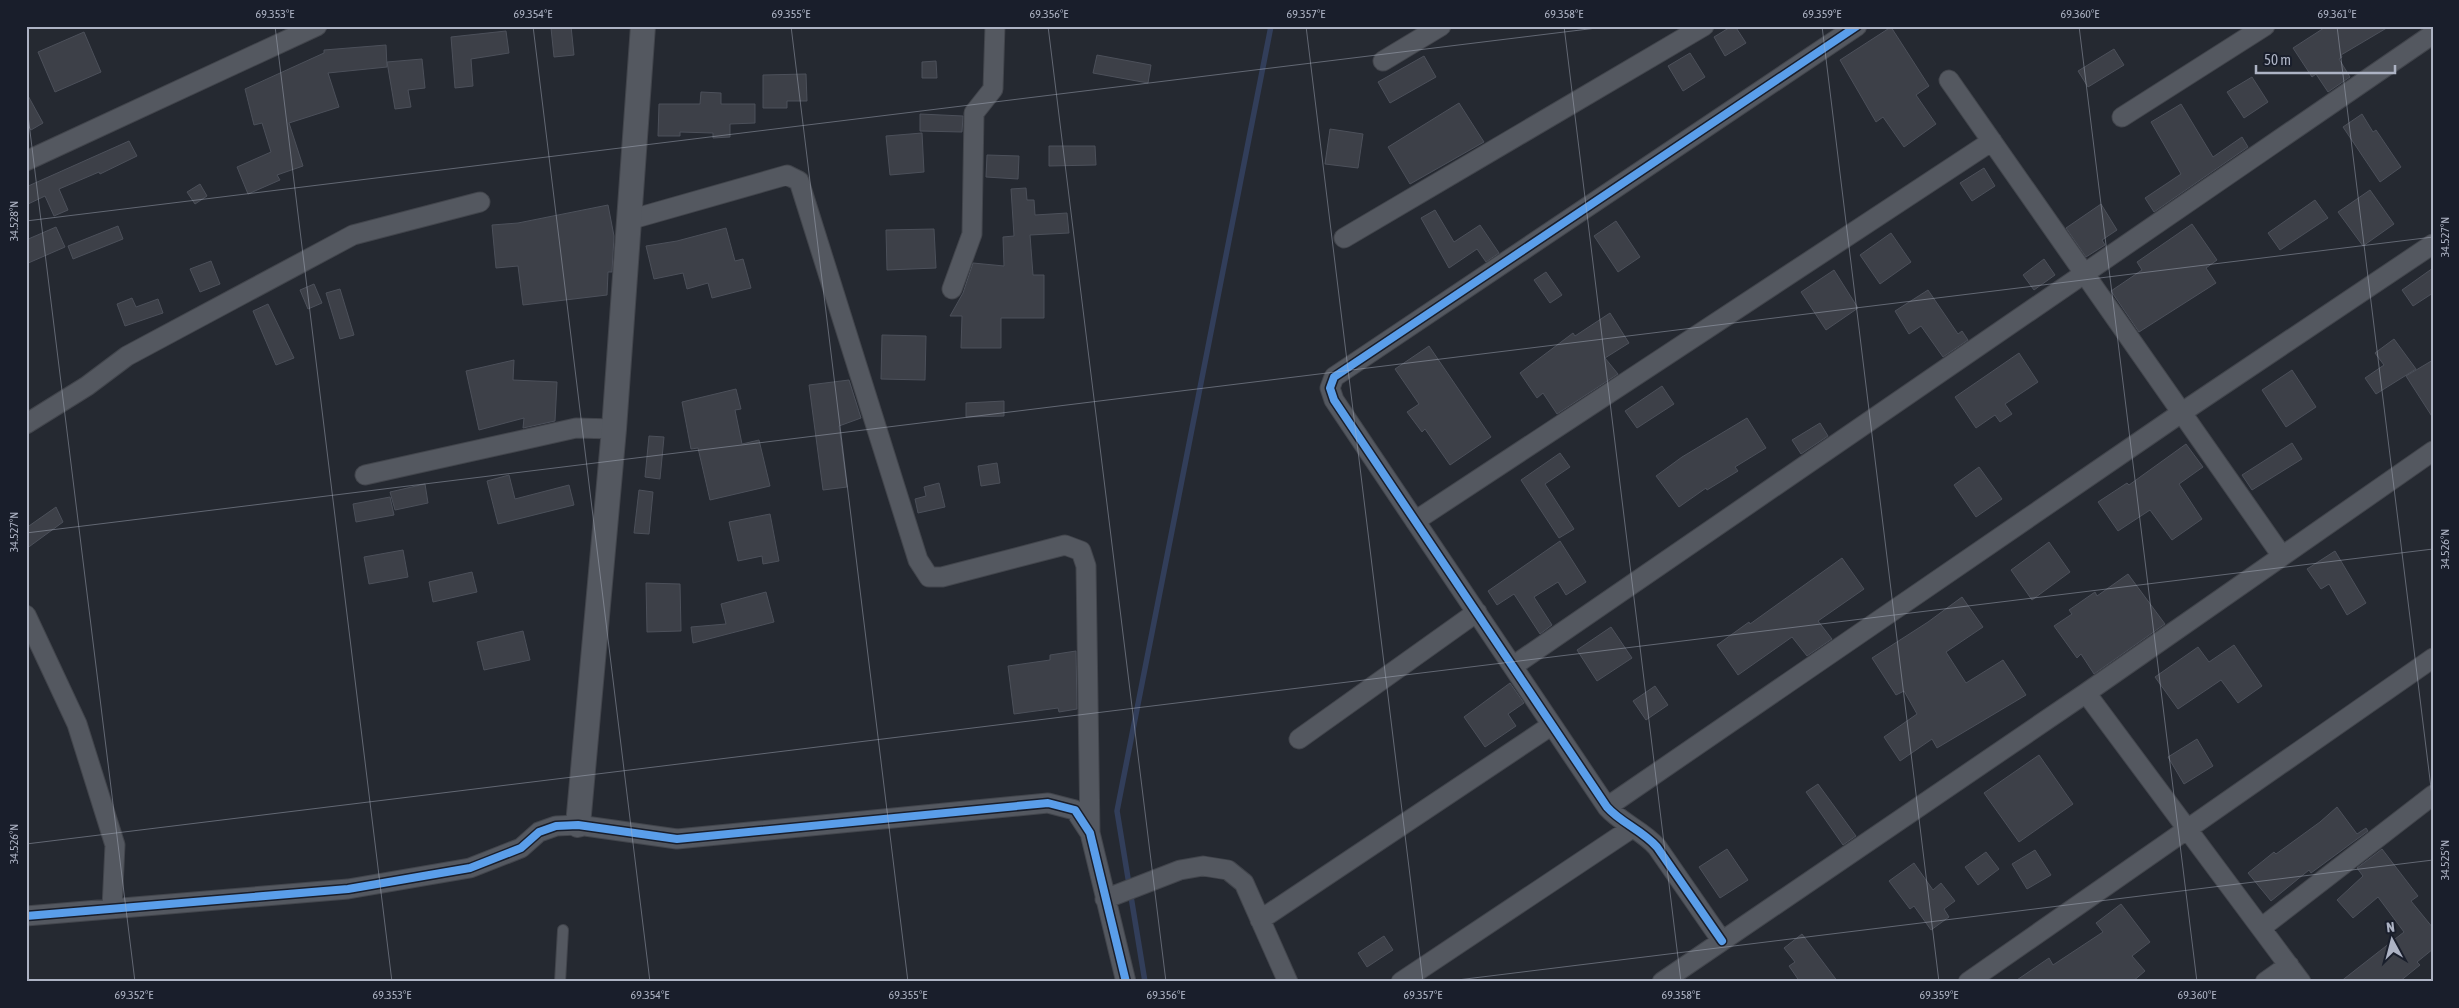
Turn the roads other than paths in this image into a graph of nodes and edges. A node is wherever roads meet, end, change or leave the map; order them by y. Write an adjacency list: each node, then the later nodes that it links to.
1 (316, 26): 13 (street)
2 (642, 26): 15 (street)
3 (995, 26): 19 (street)
4 (1441, 26): 9 (street)
5 (1704, 26): 16 (street)
6 (1858, 26): 25 (street)
7 (2265, 26): 11 (street)
8 (2433, 34): 18 (street)
9 (1383, 61)
10 (1949, 80): 12 (street)
11 (2122, 117)
12 (1992, 141): 18 (street); 25 (street)
13 (26, 161)
14 (480, 202): 21 (street)
15 (629, 220): 22 (street); 39 (street)
16 (1344, 238)
17 (2433, 244): 20 (street)
18 (2084, 273): 20 (street); 30 (street)
19 (952, 289)
20 (2181, 413): 26 (street); 35 (street)
21 (26, 424)
22 (614, 429): 24 (street); 36 (street)
23 (2433, 451): 26 (street)
24 (365, 475)
25 (1415, 521): 27 (street)
26 (2282, 556): 31 (street)
27 (1476, 612): 30 (street); 33 (street)
28 (26, 615): 41 (street)
29 (2433, 658): 38 (street)
30 (1513, 666): 32 (street)
31 (2086, 693): 38 (street); 46 (street)
32 (1552, 725): 35 (street); 43 (street)
33 (1299, 739)
34 (2433, 795): 44 (street)
35 (1607, 807): 37 (street)
36 (578, 824): 39 (street); 41 (street)
37 (1632, 828): 46 (street); 51 (street)
38 (2187, 828): 44 (street); 53 (street)
39 (1090, 833): 40 (street)
40 (1105, 899): 43 (street); 49 (street)
41 (112, 908): 42 (street)
42 (26, 916)
43 (1260, 920): 50 (street)
44 (2261, 928): 47 (street)
45 (563, 930): 48 (lane)
46 (1722, 941): 52 (street)
47 (2289, 965): 54 (street); 55 (street)
48 (560, 982)
49 (1126, 982)
50 (1288, 982)
51 (1401, 982)
52 (1662, 982)
53 (1968, 982)
54 (2264, 982)
55 (2301, 982)

